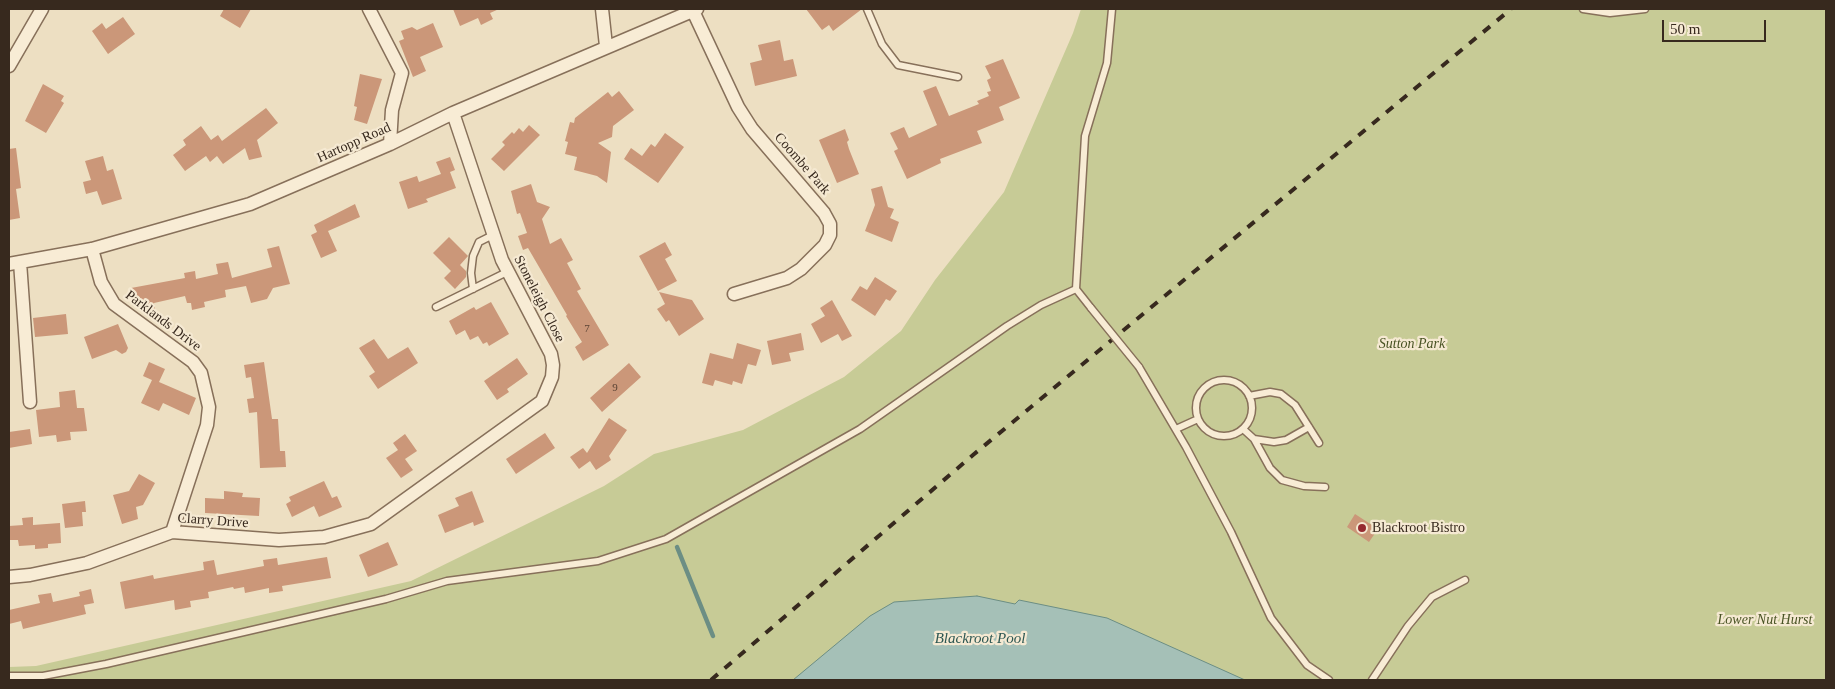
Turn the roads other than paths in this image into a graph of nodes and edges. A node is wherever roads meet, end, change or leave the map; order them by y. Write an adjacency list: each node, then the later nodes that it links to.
1 (42, 9): 10 (street)
2 (369, 9): 13 (street)
3 (602, 9): 9 (street)
4 (867, 9): 11 (lane)
5 (1112, 9): 18 (lane)
6 (1583, 9): 7 (lane)
7 (1645, 9)
8 (695, 10): 9 (street, Hartopp Road); 20 (street, Coombe Park)
9 (606, 46): 12 (street, Hartopp Road)
10 (9, 66)
11 (958, 77)
12 (453, 113): 13 (street, Hartopp Road); 14 (street, Stoneleigh Close)
13 (390, 144): 15 (street, Hartopp Road)
14 (493, 235): 17 (street, Stoneleigh Close); 19 (lane)
15 (92, 249): 16 (street, Hartopp Road); 32 (street, Parklands Drive)
16 (14, 263): 23 (street)
17 (507, 272): 19 (lane); 31 (street, Stoneleigh Close)
18 (1076, 288): 26 (lane, bridge); 35 (lane)
19 (473, 289): 21 (lane)
20 (734, 294)
21 (436, 306)
22 (1249, 396): 24 (lane); 25 (lane); 27 (lane)
23 (30, 402)
24 (1198, 419): 26 (lane); 27 (lane)
25 (1309, 428): 28 (lane); 29 (lane)
26 (1176, 429): 36 (lane)
27 (1243, 429): 28 (lane)
28 (1254, 439): 30 (lane)
29 (1319, 443)
30 (1325, 487)
31 (410, 495): 32 (street, Clarry Drive)
32 (172, 532): 33 (street, Clarry Drive)
33 (9, 577)
34 (1465, 580): 37 (lane)
35 (9, 676)
36 (1329, 680)
37 (1372, 680)

